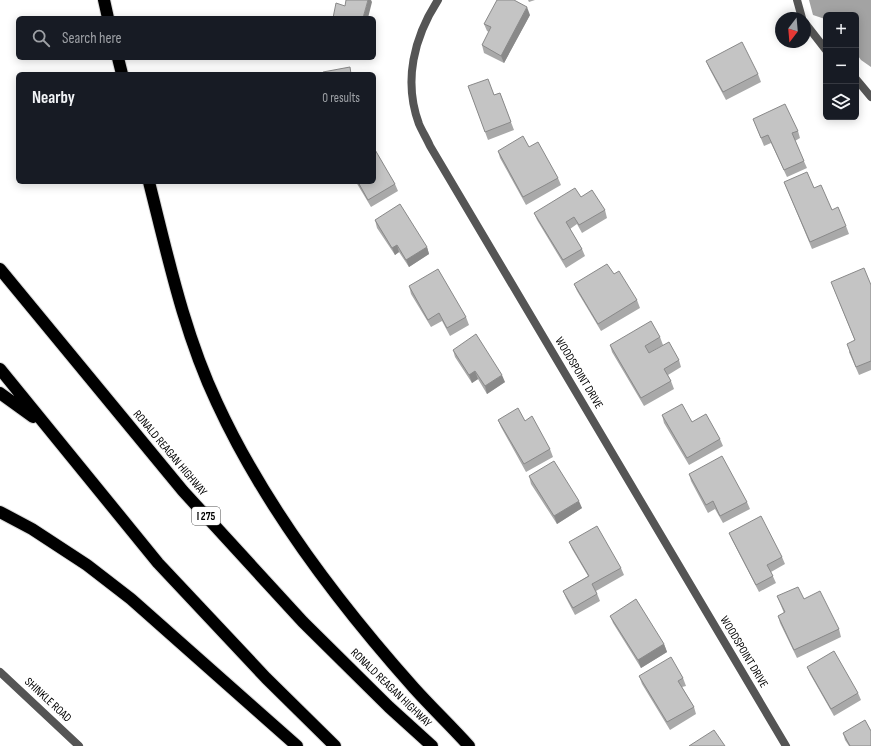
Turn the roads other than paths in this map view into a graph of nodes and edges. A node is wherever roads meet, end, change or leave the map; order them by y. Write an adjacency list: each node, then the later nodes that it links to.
1 (104, 0): 5 (highway)
2 (438, 0): 24 (street, WOODSPOINT DRIVE)
3 (797, 0): 4 (street)
4 (800, 12)
5 (108, 16)
6 (811, 31): 7 (street)
7 (824, 48)
8 (118, 60): 9 (highway)
9 (122, 72)
10 (859, 83): 11 (street)
11 (871, 97)
12 (150, 184): 23 (highway)
13 (0, 269): 22 (highway, RONALD REAGAN HIGHWAY / I 275)
14 (0, 369): 16 (highway)
15 (0, 393): 16 (highway)
16 (45, 425): 21 (highway)
17 (0, 512): 20 (highway)
18 (0, 672): 19 (street, SHINKLE ROAD)
19 (79, 746)
20 (297, 746)
21 (335, 746)
22 (432, 746)
23 (469, 746)
24 (786, 746)

